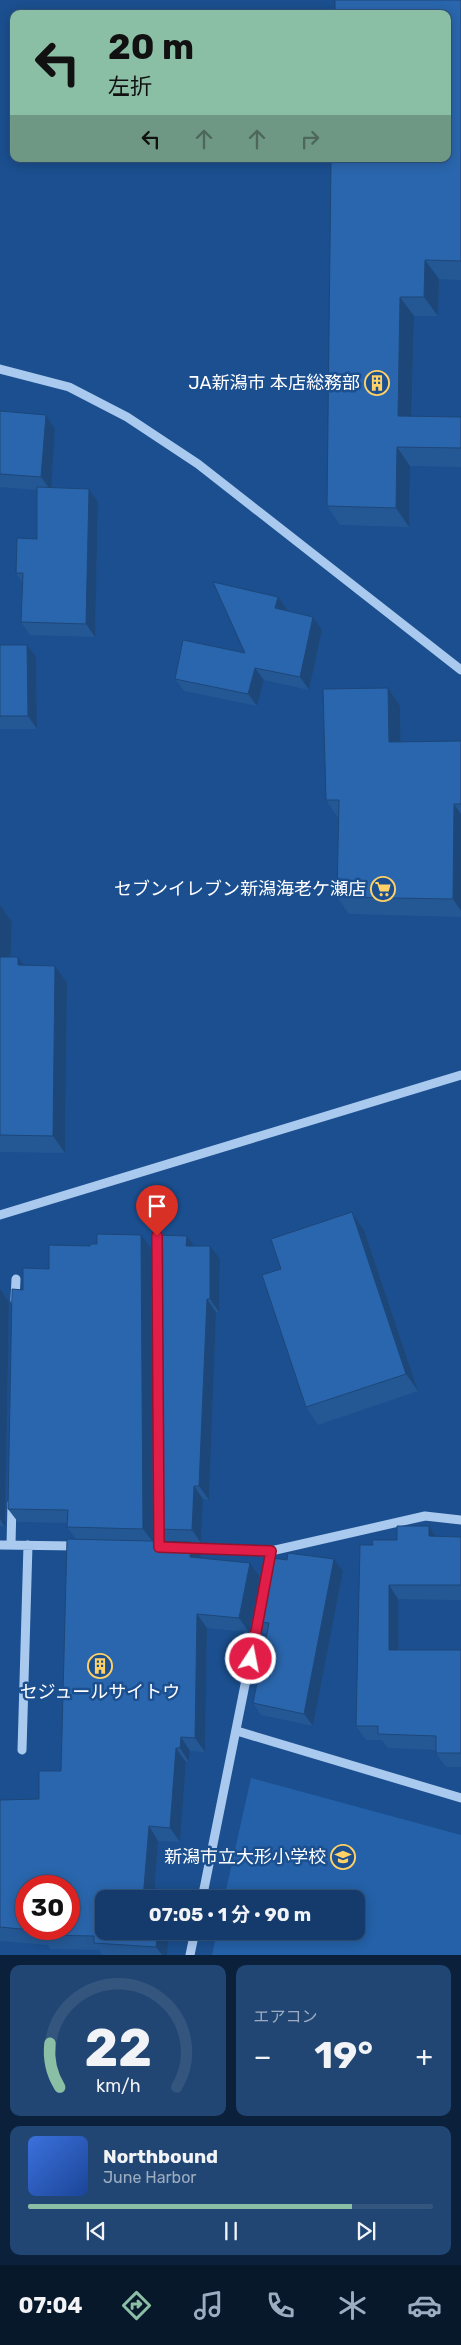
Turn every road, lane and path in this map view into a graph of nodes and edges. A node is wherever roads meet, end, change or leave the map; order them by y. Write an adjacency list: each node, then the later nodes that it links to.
1 (0, 369): 2 (street)
2 (461, 670)
3 (461, 1074): 4 (street)
4 (0, 1215)
5 (16, 1279): 6 (street)
6 (15, 1309)
7 (12, 1496): 11 (street)
8 (159, 1513): 14 (street)
9 (461, 1520): 14 (street)
10 (0, 1545): 11 (street)
11 (11, 1545): 12 (street)
12 (28, 1545): 13 (street); 18 (street)
13 (84, 1546)
14 (271, 1551): 15 (street)
15 (264, 1589)
16 (260, 1608): 17 (street)
17 (237, 1731): 19 (street); 20 (street)
18 (22, 1750)
19 (461, 1798)
20 (204, 1890)
21 (193, 1940): 22 (street)
22 (190, 1955)

